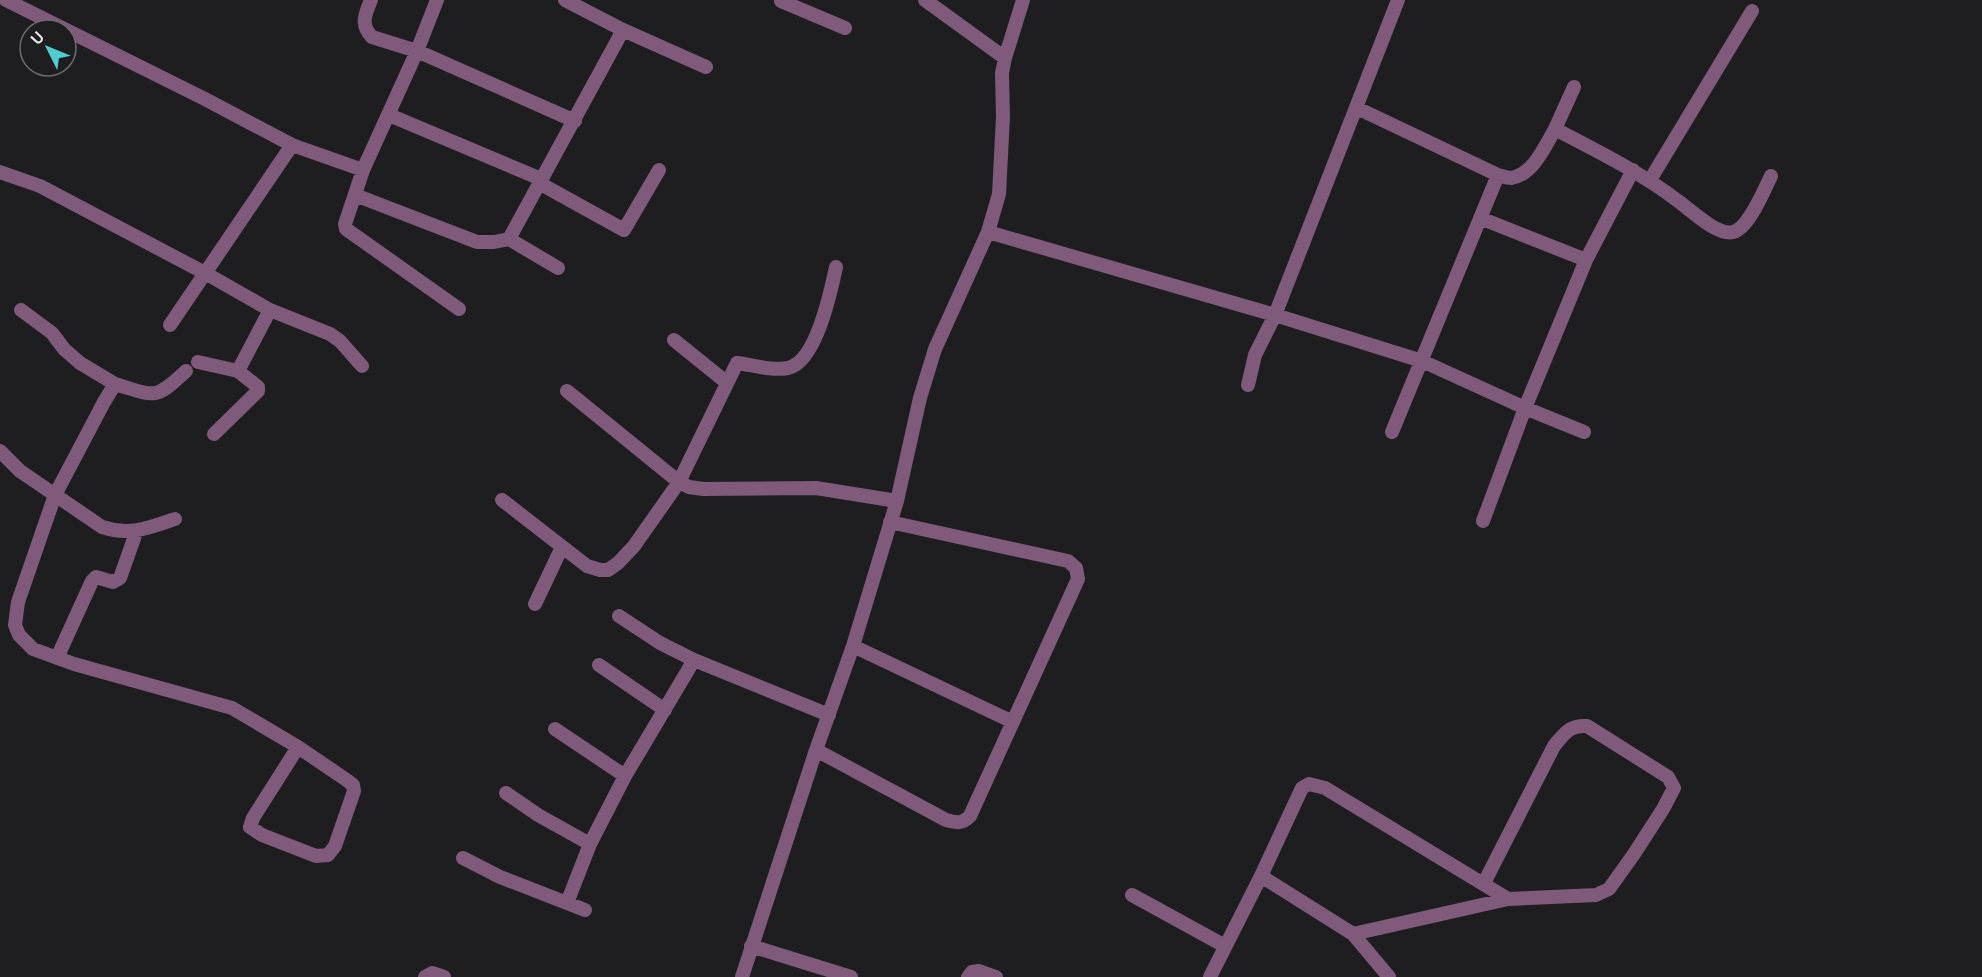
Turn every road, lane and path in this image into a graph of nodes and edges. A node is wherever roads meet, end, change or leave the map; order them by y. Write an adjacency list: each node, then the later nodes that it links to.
1 (6, 0): 20 (street)
2 (371, 0): 12 (street)
3 (437, 0): 12 (street)
4 (565, 0): 11 (street)
5 (781, 0): 10 (street)
6 (926, 0): 13 (street)
7 (1023, 0): 13 (street)
8 (1398, 0): 16 (street)
9 (1752, 11): 27 (street)
10 (845, 28)
11 (623, 30): 14 (street); 18 (street)
12 (417, 51): 17 (street); 18 (street)
13 (1005, 58): 31 (street)
14 (706, 67)
15 (1574, 87): 19 (street)
16 (1357, 108): 25 (street); 40 (street)
17 (388, 114): 21 (street); 28 (street)
18 (575, 121): 28 (street)
19 (1555, 129): 23 (street); 25 (street)
20 (292, 145): 21 (street); 36 (street)
21 (363, 170): 29 (street)
22 (659, 170): 28 (street)
23 (1633, 170): 27 (street); 33 (street)
24 (0, 172): 36 (street)
25 (1498, 175): 30 (street)
26 (1771, 176): 27 (street)
27 (1650, 180)
28 (540, 181): 32 (street)
29 (355, 195): 32 (street); 37 (street)
30 (1480, 218): 33 (street); 43 (street)
31 (988, 232): 40 (street); 60 (street)
32 (509, 239): 35 (street)
33 (1586, 260): 52 (street)
34 (836, 267): 48 (street)
35 (558, 268)
36 (205, 273): 39 (street); 41 (street)
37 (459, 309)
38 (21, 310): 49 (street)
39 (270, 310): 45 (street); 47 (street)
40 (1275, 315): 43 (street); 50 (street)
41 (170, 324)
42 (674, 340): 48 (street)
43 (1422, 361): 52 (street); 53 (street)
44 (198, 362): 47 (street)
45 (362, 366)
46 (186, 371): 49 (street)
47 (238, 371): 55 (street)
48 (726, 382): 57 (street)
49 (115, 384): 58 (street)
50 (1248, 385)
51 (567, 391): 57 (street)
52 (1525, 408): 54 (street); 62 (street)
53 (1392, 432)
54 (1584, 432)
55 (214, 434)
56 (0, 451): 58 (street)
57 (679, 482): 60 (street); 65 (street)
58 (55, 495): 64 (street); 69 (street)
59 (502, 500): 65 (street)
60 (897, 501): 63 (street)
61 (175, 519): 64 (street)
62 (1483, 521)
63 (890, 522): 68 (street); 74 (street)
64 (137, 530): 69 (street)
65 (562, 547): 66 (street)
66 (534, 604)
67 (618, 616): 70 (street)
68 (853, 646): 73 (street); 74 (street)
69 (57, 658): 76 (street)
70 (694, 660): 72 (street); 73 (street)
71 (598, 665): 72 (street)
72 (665, 710): 78 (street)
73 (829, 715): 77 (street)
74 (1013, 722): 77 (street)
75 (555, 729): 78 (street)
76 (298, 747): 76 (street)
77 (816, 750): 89 (street)
78 (625, 776): 80 (street)
79 (506, 793): 80 (street)
80 (590, 844): 86 (street)
81 (463, 858): 86 (street)
82 (1261, 876): 83 (street); 88 (street); 90 (street)
83 (1484, 883): 85 (street); 85 (street)
84 (1132, 895): 90 (street)
85 (1508, 899): 88 (street)
86 (567, 903): 87 (street)
87 (585, 910)
88 (1353, 934): 98 (street)
89 (751, 946): 93 (street); 94 (street)
90 (1225, 946): 97 (street)
91 (424, 977): 92 (street)
92 (444, 977)
93 (742, 977)
94 (851, 977)
95 (968, 977): 96 (street)
96 (996, 977)
97 (1210, 977)
98 (1389, 977)

